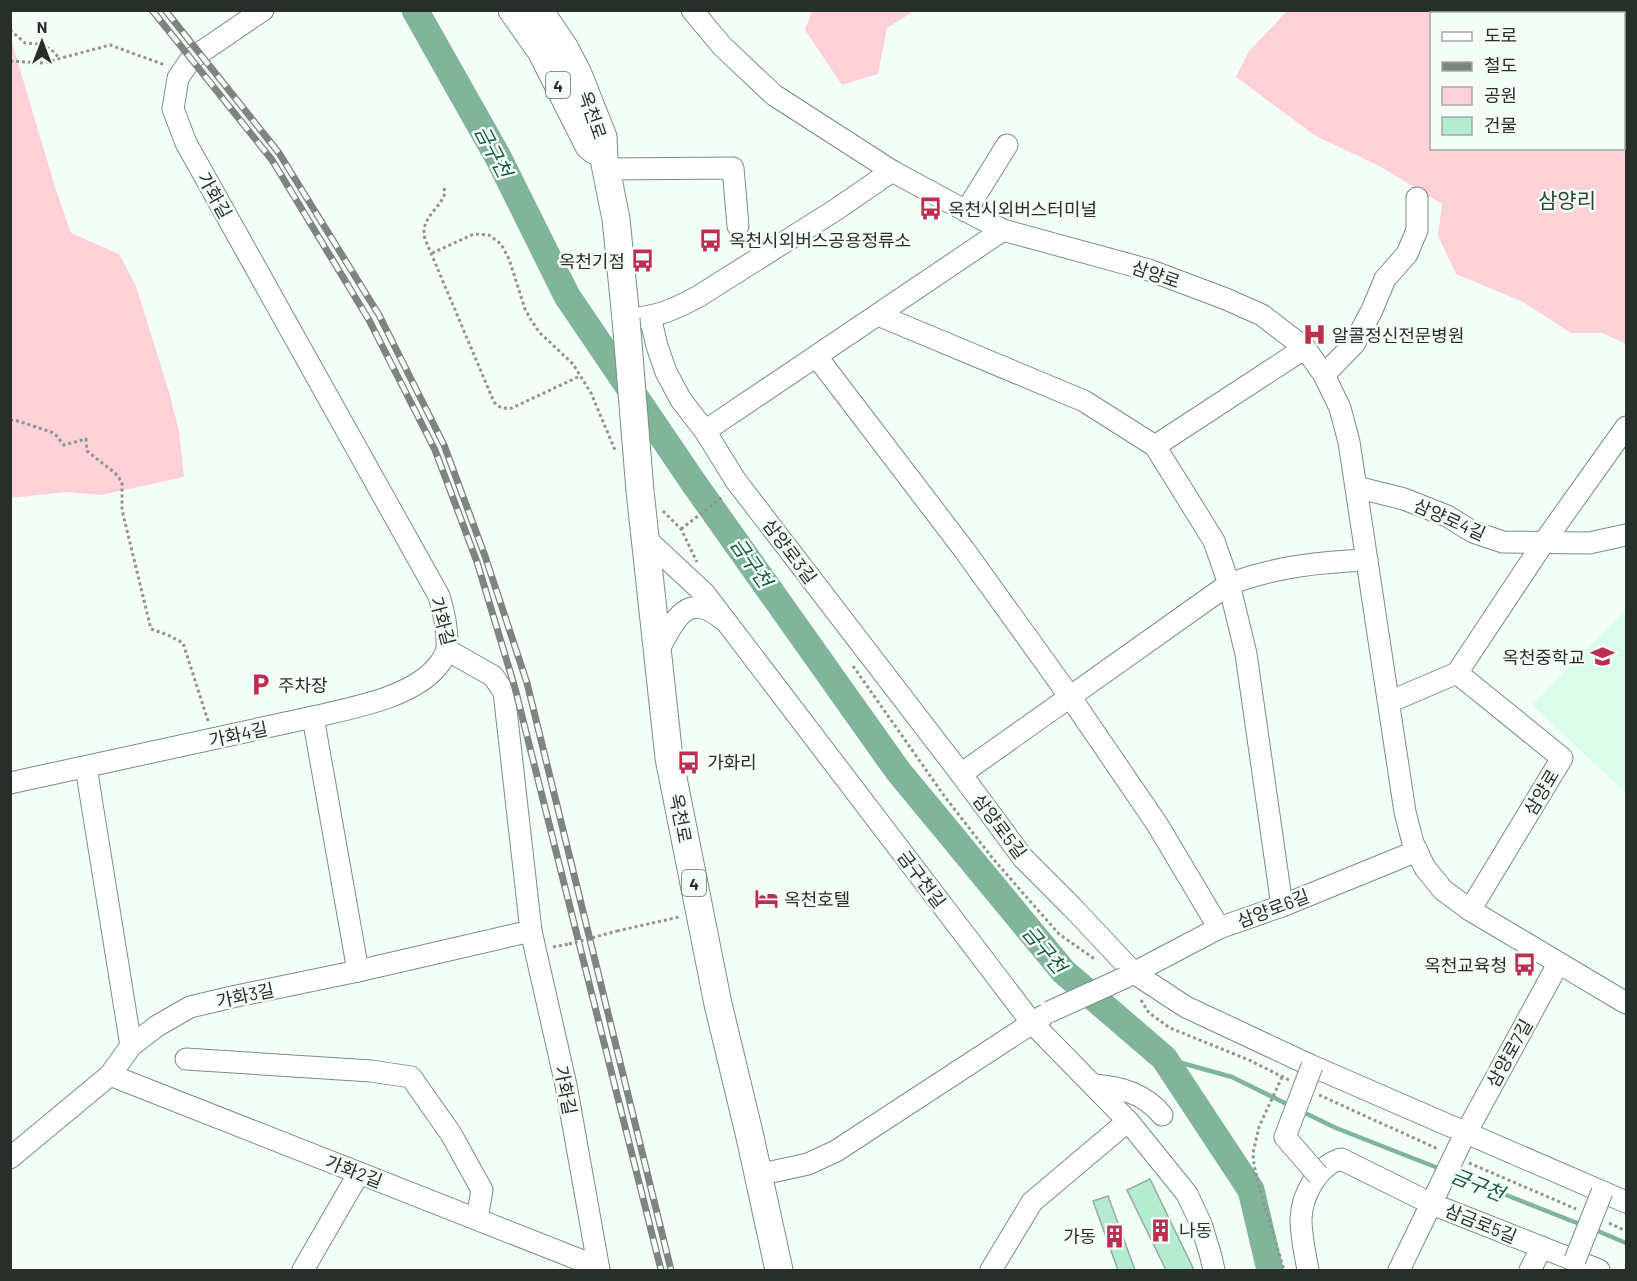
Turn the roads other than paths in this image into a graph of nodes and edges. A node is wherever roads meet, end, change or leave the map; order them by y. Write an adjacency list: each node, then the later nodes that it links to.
1 (263, 10): 27 (street, 가화길)
2 (512, 10): 6 (main road, 옥천로 / 4)
3 (539, 10): 6 (main road, 옥천로 / 4)
4 (692, 10): 7 (street, 삼양로)
5 (1007, 145): 9 (street)
6 (605, 164): 10 (street); 13 (main road, 옥천로 / 4)
7 (892, 171): 9 (street, 삼양로); 13 (street)
8 (1417, 198): 16 (street)
9 (966, 211): 11 (street, 삼양로)
10 (738, 226)
11 (1003, 230): 12 (street); 14 (street, 삼양로)
12 (878, 315): 15 (street); 19 (street)
13 (638, 318): 18 (street, 삼양로3길); 22 (main road, 옥천로 / 4, bridge)
14 (1305, 348): 16 (street, 삼양로); 19 (street)
15 (817, 357): 18 (street); 30 (street)
16 (1324, 375): 20 (street, 삼양로)
17 (1626, 427): 23 (street)
18 (705, 431): 34 (street, 삼양로3길)
19 (1155, 446): 25 (street)
20 (1356, 487): 23 (street, 삼양로4길); 24 (street, 삼양로)
21 (1626, 535): 23 (street, 삼양로4길)
22 (645, 538): 26 (street); 28 (main road, 옥천로 / 4)
23 (1544, 542): 29 (street)
24 (1367, 560): 25 (street, 삼양로5길); 31 (street, 삼양로)
25 (1228, 584): 30 (street, 삼양로5길); 37 (street)
26 (731, 626): 28 (street); 45 (street, 금구천길)
27 (447, 650): 32 (street, 가화4길); 40 (street, 가화길)
28 (657, 653): 56 (main road, 옥천로 / 4)
29 (1457, 673): 31 (street); 38 (street, 삼양로)
30 (1070, 697): 34 (street, 삼양로5길); 39 (street)
31 (1389, 702): 36 (street, 삼양로)
32 (313, 717): 33 (street, 가화4길); 42 (street)
33 (86, 767): 35 (street, 가화4길); 46 (street)
34 (961, 774): 43 (street, 삼양로5길)
35 (10, 783)
36 (1417, 852): 37 (street, 삼양로6길); 38 (street, 삼양로)
37 (1282, 906): 39 (street, 삼양로6길)
38 (1470, 910): 41 (street, 삼양로)
39 (1219, 928): 43 (street, 삼양로6길)
40 (531, 931): 42 (street, 가화3길); 64 (street, 가화길)
41 (1558, 964): 44 (street, 삼양로); 53 (street, 삼양로7길)
42 (358, 971): 46 (street, 가화3길)
43 (1129, 975): 45 (street, 삼양로6길, bridge); 48 (street, 삼양로5길)
44 (1626, 1003)
45 (1040, 1017): 50 (street, 금구천길); 56 (street)
46 (131, 1046): 49 (street, 가화3길)
47 (186, 1059): 61 (street)
48 (1312, 1066): 53 (street, 삼양로5길); 57 (street, bridge)
49 (110, 1074): 54 (street, 가화3길); 55 (street, 가화2길)
50 (1094, 1085): 51 (street); 52 (street, 금구천길)
51 (1162, 1115)
52 (1128, 1120): 67 (street); 68 (street, 금구천길)
53 (1460, 1148): 58 (street, 삼양로5길); 59 (street, 삼양로7길, bridge)
54 (10, 1158)
55 (359, 1173): 61 (street, 가화2길); 65 (street)
56 (758, 1175): 66 (main road, 옥천로 / 4)
57 (1318, 1175): 59 (street); 69 (street)
58 (1602, 1192): 60 (street, 삼양로5길); 63 (street, bridge)
59 (1434, 1199): 62 (street, 삼금로5길); 70 (street, 삼금로5길)
60 (1626, 1202)
61 (477, 1219): 64 (street, 가화2길)
62 (1542, 1247): 63 (street, 삼금로5길); 71 (street)
63 (1575, 1260): 72 (street, 삼금로5길)
64 (598, 1268)
65 (303, 1270)
66 (779, 1270)
67 (992, 1270)
68 (1214, 1270)
69 (1308, 1270)
70 (1399, 1270)
71 (1530, 1270)
72 (1599, 1270)

